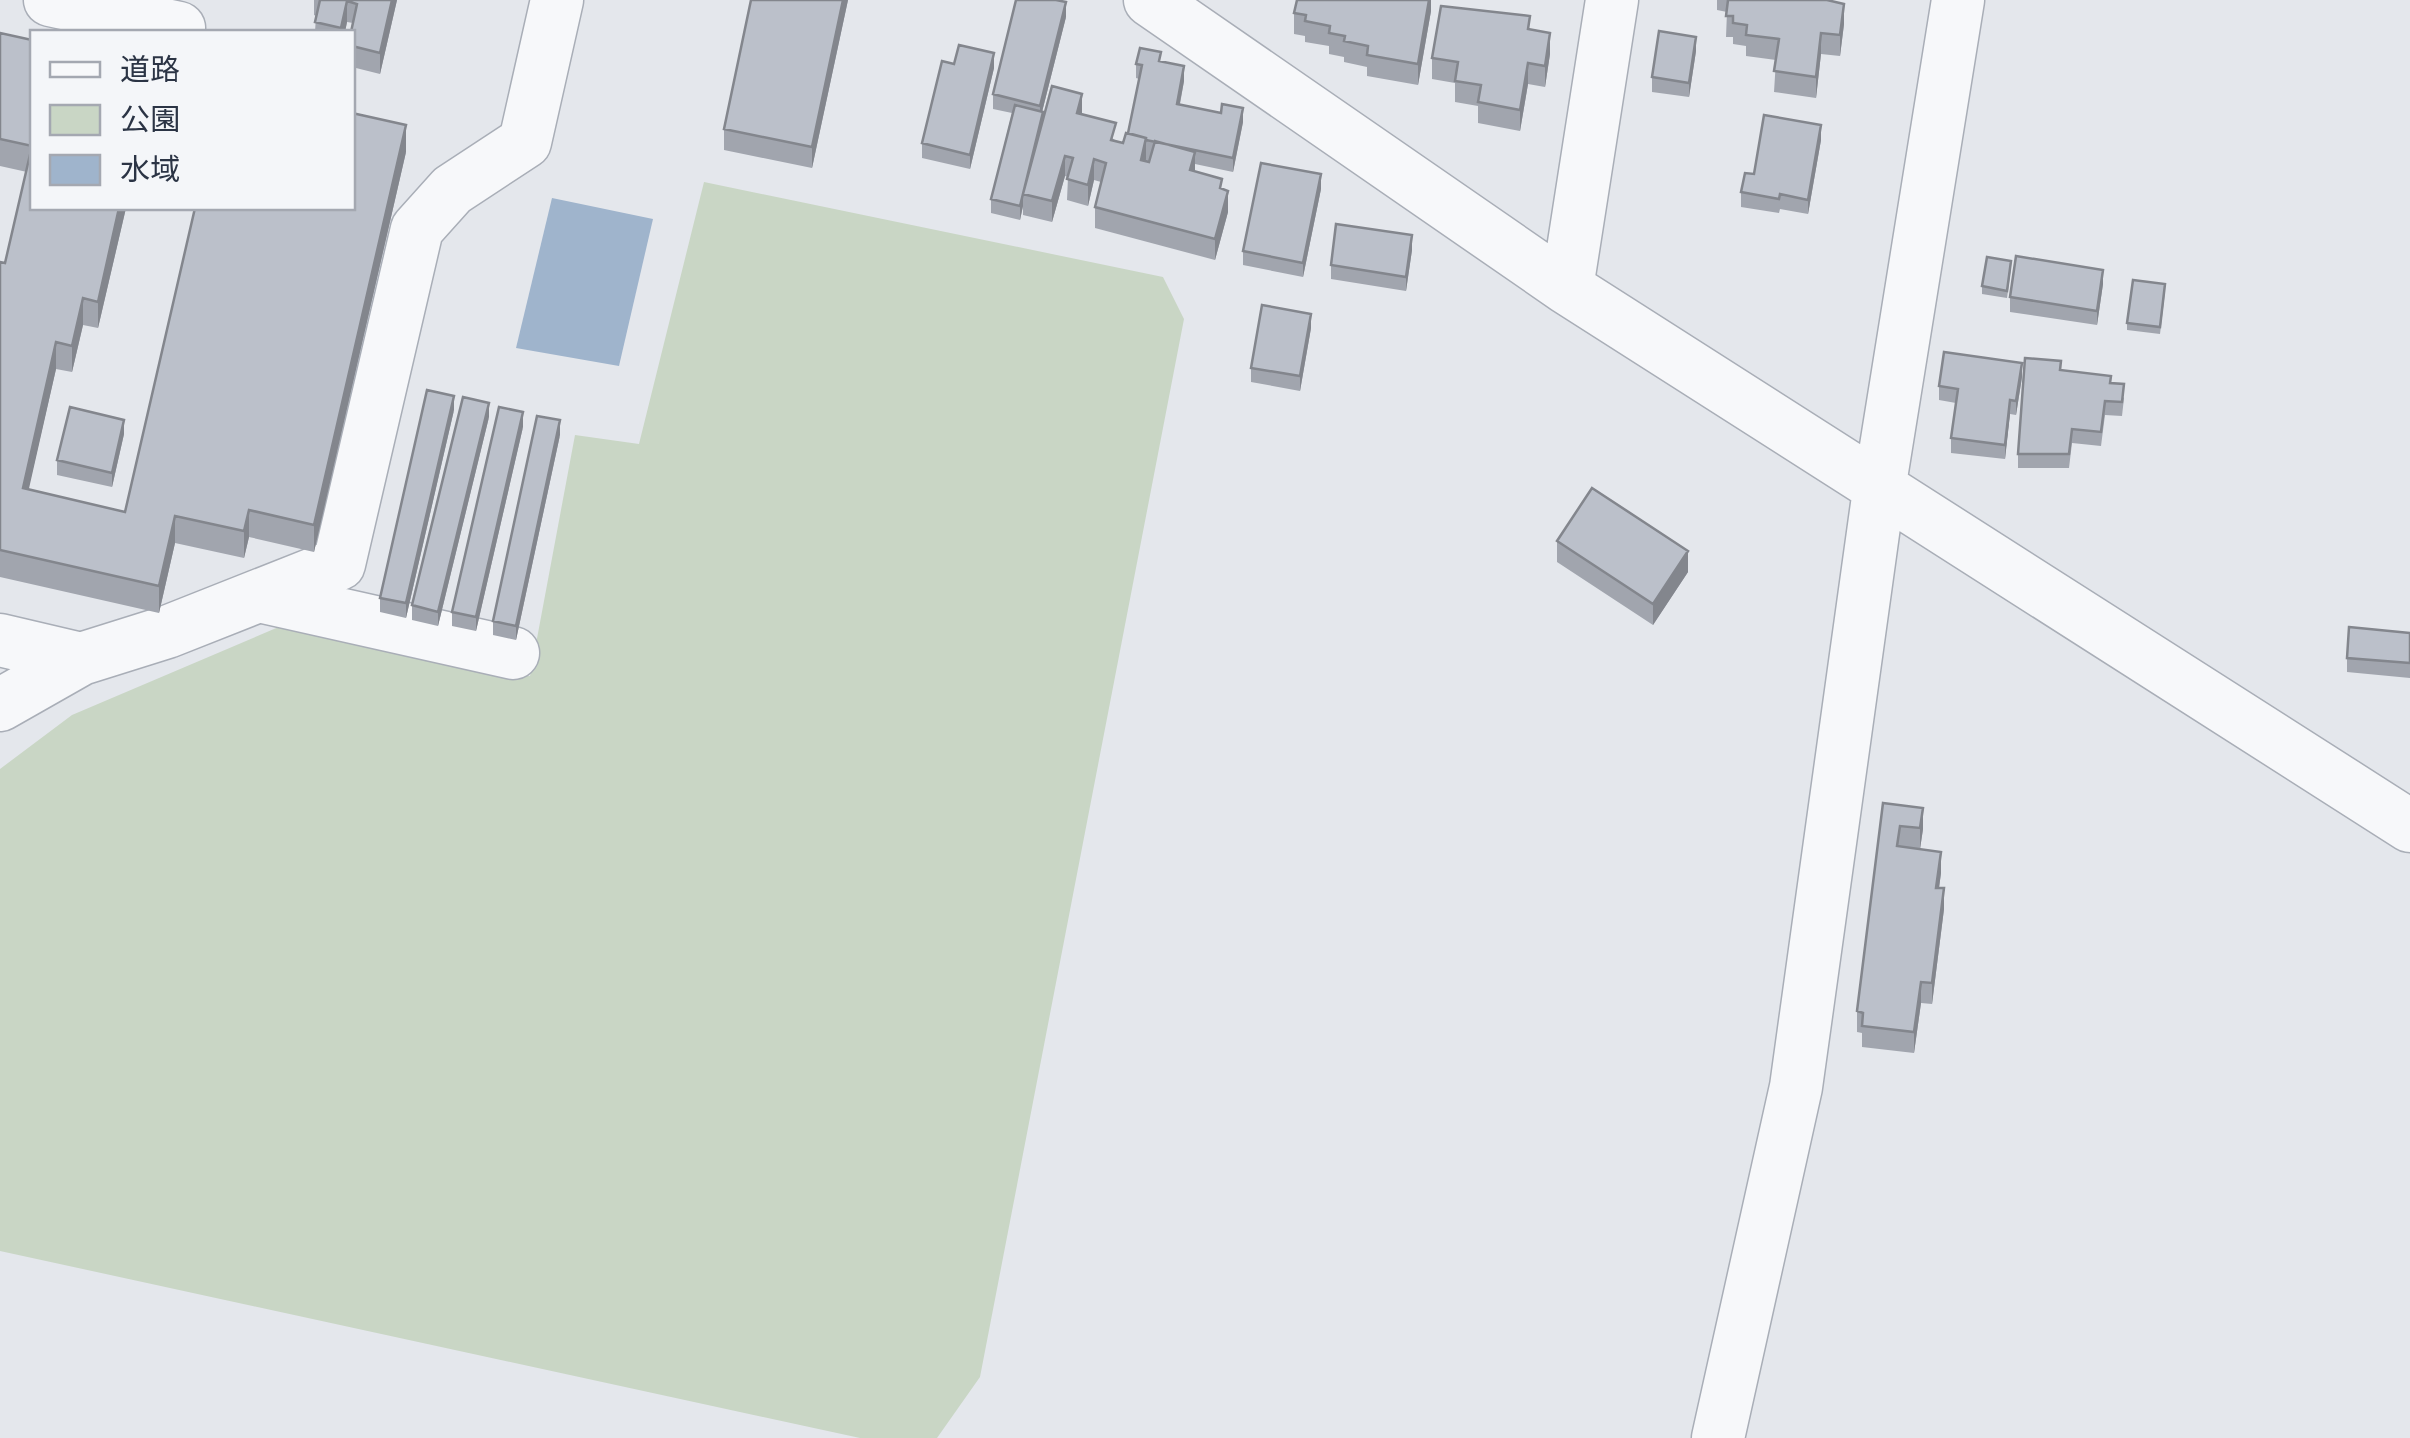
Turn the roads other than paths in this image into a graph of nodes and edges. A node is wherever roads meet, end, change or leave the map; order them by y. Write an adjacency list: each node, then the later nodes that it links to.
1 (50, 0): 6 (street)
2 (557, 0): 9 (street)
3 (1150, 0): 7 (street)
4 (1612, 0): 7 (street)
5 (1958, 0): 8 (street)
6 (179, 28)
7 (1566, 288): 8 (street)
8 (1879, 490): 14 (street); 15 (street)
9 (258, 596): 11 (street); 12 (street)
10 (0, 640): 12 (street)
11 (513, 653)
12 (81, 659): 13 (street)
13 (0, 705)
14 (2410, 826)
15 (1718, 1438)

